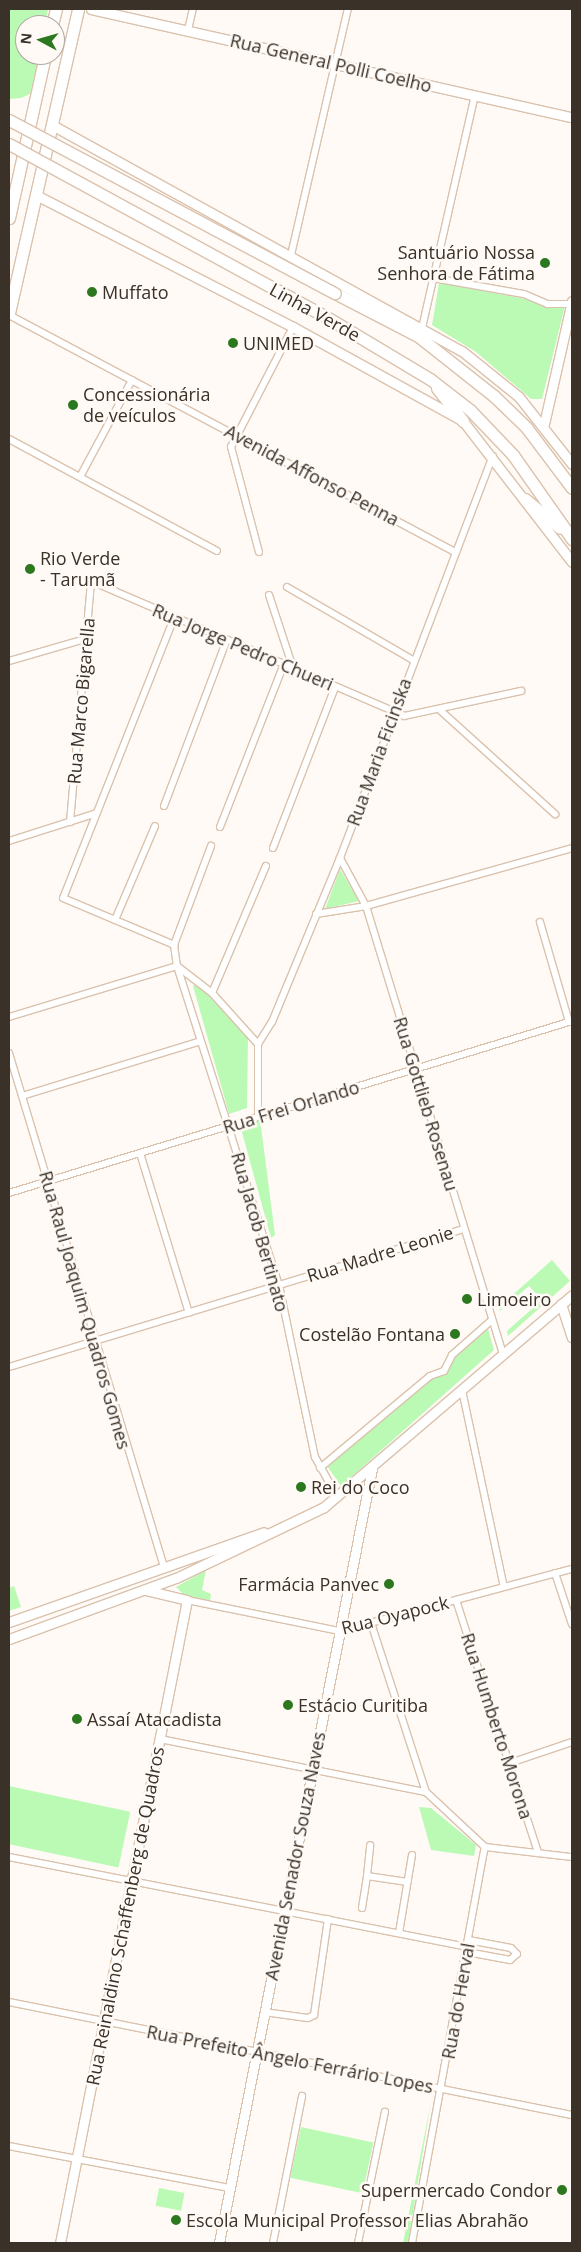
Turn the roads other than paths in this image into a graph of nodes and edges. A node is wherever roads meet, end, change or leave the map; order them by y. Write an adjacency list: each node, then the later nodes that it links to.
1 (78, 9): 11 (highway)
2 (91, 9): 5 (main road, Rua General Polli Coelho)
3 (193, 9): 5 (street)
4 (348, 9): 6 (street)
5 (188, 30): 6 (main road, Rua General Polli Coelho)
6 (336, 64): 8 (main road, Rua General Polli Coelho); 16 (street)
7 (42, 65): 13 (highway)
8 (475, 95): 9 (main road, Rua General Polli Coelho); 17 (street)
9 (572, 117)
10 (9, 120): 32 (highway, Linha Verde, bridge)
11 (52, 125): 14 (highway); 16 (main road)
12 (9, 144): 23 (highway, Linha Verde, bridge)
13 (12, 183): 15 (highway)
14 (36, 195): 19 (highway); 21 (main road, Linha Verde)
15 (9, 218)
16 (291, 255): 22 (main road)
17 (433, 278): 18 (street); 22 (street)
18 (572, 303): 20 (main road)
19 (9, 314): 24 (street, Avenida Affonso Penna)
20 (571, 314): 26 (main road)
21 (294, 327): 25 (main road, Linha Verde); 27 (street)
22 (422, 328): 26 (main road)
23 (430, 379): 25 (highway); 34 (highway, Linha Verde)
24 (132, 380): 27 (street, Avenida Affonso Penna); 31 (street)
25 (462, 421): 29 (main road, Linha Verde)
26 (544, 424): 30 (main road)
27 (234, 434): 36 (street); 37 (street, Avenida Affonso Penna)
28 (9, 439): 31 (street)
29 (492, 456): 33 (main road, Linha Verde); 37 (street, Rua Maria Ficinska)
30 (572, 464)
31 (81, 475): 35 (street)
32 (572, 488)
33 (525, 499): 34 (highway); 38 (main road, Linha Verde)
34 (572, 538)
35 (217, 551)
36 (259, 552)
37 (455, 552): 45 (street, Rua Maria Ficinska)
38 (572, 562)
39 (92, 581): 42 (street, Rua Jorge Pedro Chueri); 43 (street, Rua Marco Bigarella)
40 (287, 587): 45 (street)
41 (269, 595): 48 (street)
42 (174, 618): 44 (street, Rua Jorge Pedro Chueri); 54 (street)
43 (88, 638): 46 (street); 56 (street, Rua Marco Bigarella)
44 (226, 642): 47 (street, Rua Jorge Pedro Chueri); 53 (street)
45 (413, 660): 52 (street, Rua Maria Ficinska)
46 (9, 661)
47 (284, 664): 48 (street, Rua Jorge Pedro Chueri); 58 (street)
48 (294, 668): 49 (street, Rua Jorge Pedro Chueri)
49 (335, 687): 52 (street, Rua Jorge Pedro Chueri); 61 (street)
50 (521, 691): 51 (street, Rua Jorge Pedro Chueri)
51 (441, 710): 52 (street, Rua Jorge Pedro Chueri); 55 (street)
52 (395, 712): 63 (street, Rua Maria Ficinska)
53 (164, 806)
54 (97, 814): 56 (street); 67 (street)
55 (555, 814)
56 (70, 822): 59 (street)
57 (155, 826): 67 (street)
58 (220, 827)
59 (9, 840)
60 (211, 846): 69 (street)
61 (274, 848)
62 (572, 848): 65 (street)
63 (340, 858): 65 (street, Rua Gottlieb Rosenau); 66 (street, Rua Maria Ficinska)
64 (266, 866): 71 (street)
65 (366, 906): 66 (street); 77 (street, Rua Gottlieb Rosenau)
66 (316, 914): 75 (street, Rua Maria Ficinska)
67 (115, 920): 69 (street)
68 (540, 922): 73 (street)
69 (174, 945): 70 (street, Rua Jacob Bertinato)
70 (178, 966): 71 (street); 72 (street); 74 (street, Rua Jacob Bertinato)
71 (212, 993): 75 (street)
72 (9, 1017)
73 (570, 1022): 77 (street, Rua Frei Orlando)
74 (200, 1042): 78 (street); 80 (street, Rua Jacob Bertinato)
75 (258, 1044): 79 (street)
76 (9, 1053): 78 (street, Rua Raul Joaquim Quadros Gomes)
77 (416, 1069): 79 (street, Rua Frei Orlando); 84 (street, Rua Gottlieb Rosenau)
78 (22, 1096): 82 (street, Rua Raul Joaquim Quadros Gomes)
79 (258, 1117): 80 (street, Rua Frei Orlando)
80 (228, 1126): 81 (street, Rua Frei Orlando); 85 (street, Rua Jacob Bertinato)
81 (140, 1152): 82 (street, Rua Frei Orlando); 88 (street)
82 (48, 1180): 83 (street, Rua Frei Orlando); 91 (street, Rua Raul Joaquim Quadros Gomes)
83 (9, 1192)
84 (464, 1229): 85 (street, Rua Madre Leonie); 89 (street, Rua Gottlieb Rosenau)
85 (279, 1285): 88 (street, Rua Madre Leonie); 95 (street, Rua Jacob Bertinato)
86 (572, 1295): 87 (main road)
87 (561, 1304): 90 (main road); 92 (main road)
88 (188, 1312): 91 (street, Rua Madre Leonie)
89 (492, 1320): 92 (street, Rua Gottlieb Rosenau); 95 (street)
90 (572, 1337)
91 (94, 1341): 93 (street, Rua Madre Leonie); 99 (street, Rua Raul Joaquim Quadros Gomes)
92 (503, 1355): 94 (main road)
93 (9, 1367)
94 (462, 1390): 96 (main road); 102 (street)
95 (320, 1468): 97 (street, Rua Jacob Bertinato)
96 (372, 1468): 97 (main road); 109 (main road, Avenida Senador Souza Naves)
97 (338, 1498): 98 (main road)
98 (282, 1529): 99 (main road); 103 (main road)
99 (164, 1567): 106 (main road)
100 (572, 1569): 101 (street, Rua Oyapock)
101 (555, 1573): 102 (street, Rua Oyapock); 108 (street)
102 (504, 1587): 105 (street, Rua Oyapock)
103 (146, 1590): 104 (main road); 110 (main road)
104 (187, 1600): 109 (street, Rua Oyapock); 111 (main road, Rua Reinaldino Schaffenberg de Quadros)
105 (456, 1600): 107 (street, Rua Oyapock); 113 (street, Rua Humberto Morona)
106 (9, 1622)
107 (371, 1623): 109 (street, Rua Oyapock); 115 (street)
108 (572, 1624)
109 (340, 1631): 114 (main road, Avenida Senador Souza Naves)
110 (9, 1639)
111 (160, 1739): 114 (street); 123 (main road, Rua Reinaldino Schaffenberg de Quadros)
112 (572, 1742): 113 (street)
113 (510, 1764): 118 (street, Rua Humberto Morona)
114 (312, 1769): 115 (street); 126 (main road, Avenida Senador Souza Naves)
115 (426, 1792): 117 (street)
116 (370, 1845): 122 (street)
117 (485, 1847): 118 (street); 129 (street, Rua do Herval)
118 (538, 1853): 121 (street)
119 (412, 1855): 124 (street)
120 (9, 1857): 123 (street)
121 (572, 1857)
122 (367, 1876): 124 (street); 125 (street)
123 (132, 1881): 126 (street); 132 (main road, Rua Reinaldino Schaffenberg de Quadros)
124 (408, 1882): 128 (street)
125 (362, 1908)
126 (284, 1911): 127 (street); 131 (main road, Avenida Senador Souza Naves)
127 (328, 1919): 128 (street); 131 (street)
128 (399, 1933): 129 (street)
129 (468, 1946): 129 (street); 134 (street, Rua do Herval)
130 (9, 2002): 132 (street, Rua Prefeito Ângelo Ferrário Lopes)
131 (264, 2012): 133 (main road, Avenida Senador Souza Naves)
132 (104, 2021): 133 (street, Rua Prefeito Ângelo Ferrário Lopes); 139 (main road, Rua Reinaldino Schaffenberg de Quadros)
133 (256, 2052): 134 (street, Rua Prefeito Ângelo Ferrário Lopes); 140 (main road, Avenida Senador Souza Naves)
134 (443, 2089): 137 (street, Rua Prefeito Ângelo Ferrário Lopes); 145 (street, Rua do Herval)
135 (302, 2096): 143 (street)
136 (385, 2112): 144 (street)
137 (572, 2115)
138 (9, 2146): 139 (street)
139 (77, 2159): 140 (street); 141 (main road, Rua Reinaldino Schaffenberg de Quadros)
140 (229, 2188): 142 (main road, Avenida Senador Souza Naves)
141 (60, 2243)
142 (218, 2243)
143 (273, 2243)
144 (358, 2243)
145 (412, 2243)

